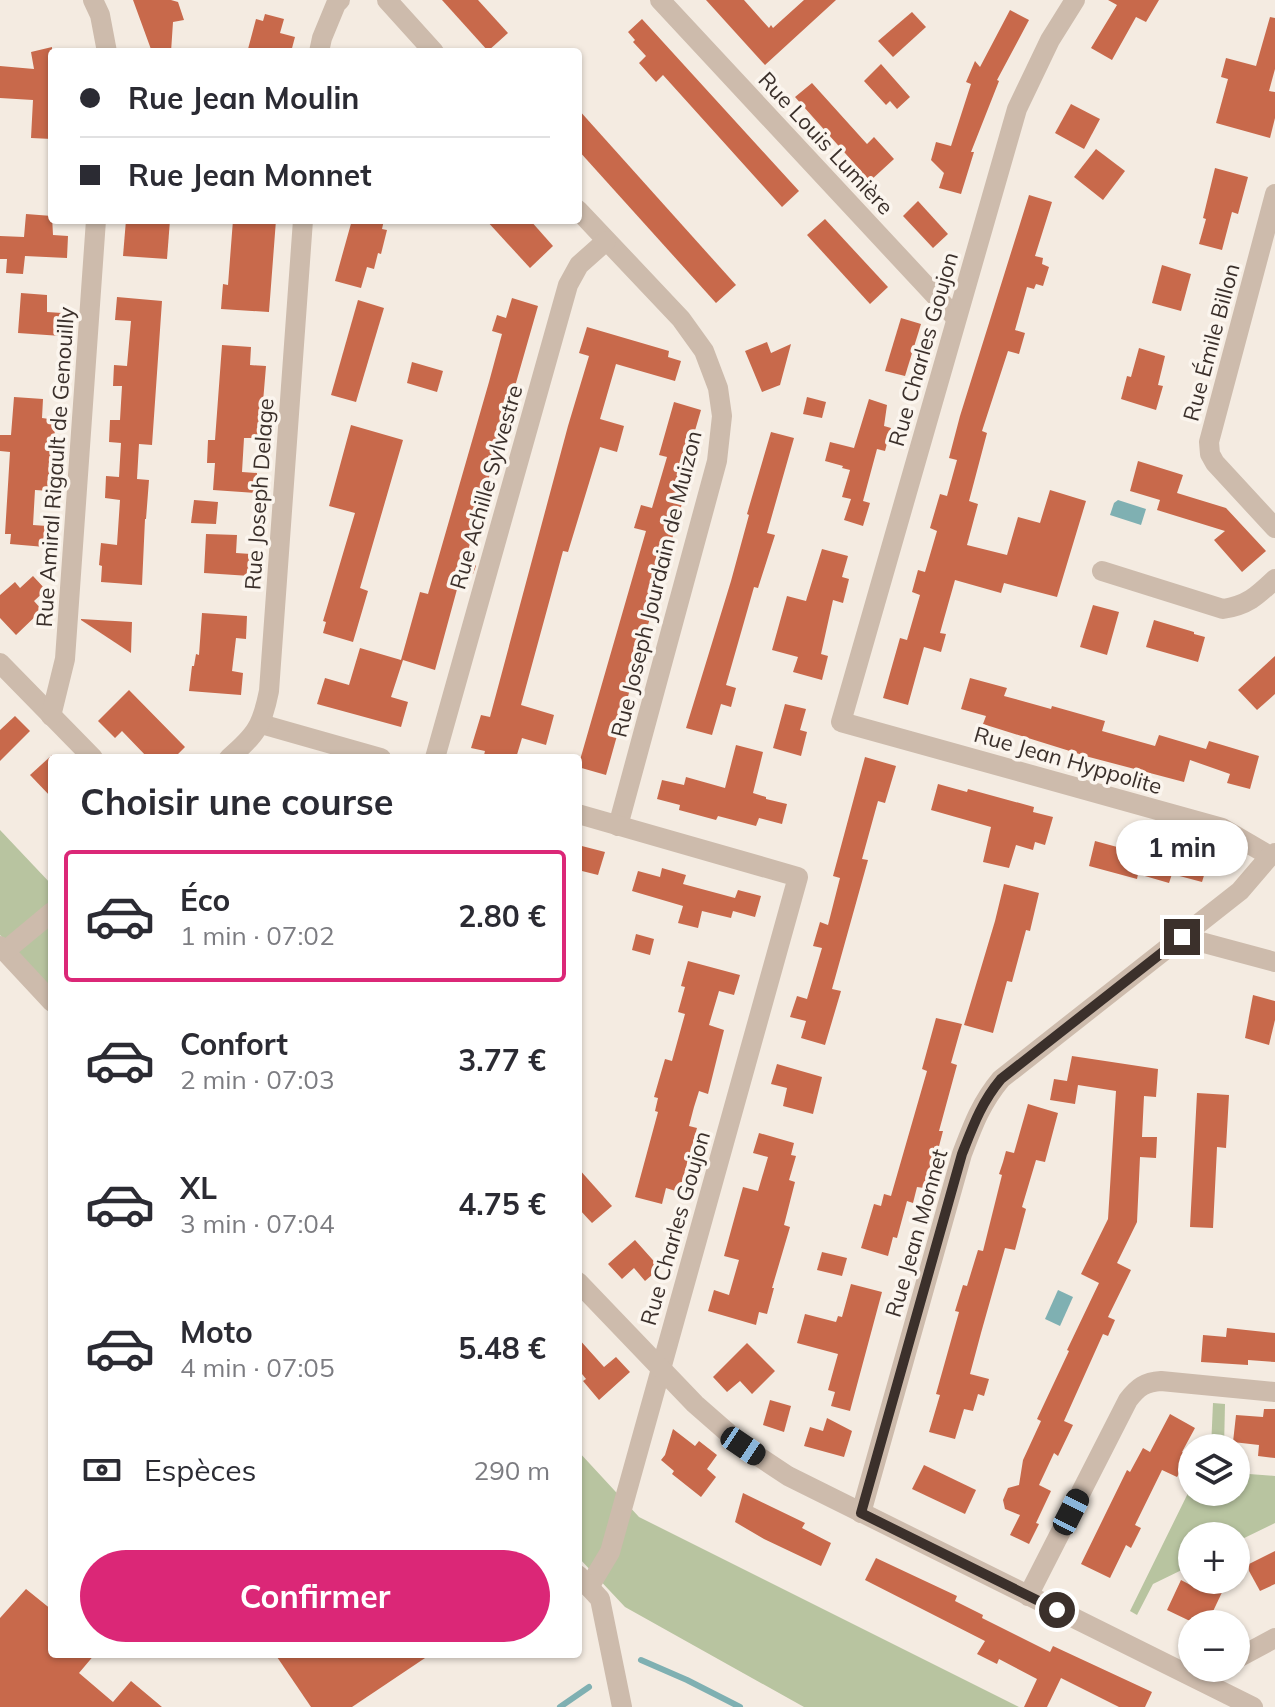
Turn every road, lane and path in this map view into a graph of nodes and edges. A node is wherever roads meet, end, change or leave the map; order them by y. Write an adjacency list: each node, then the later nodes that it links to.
1 (93, 0): 6 (street)
2 (340, 0): 7 (street)
3 (387, 0): 8 (street)
4 (660, 0): 14 (street, Rue Louis Lumière)
5 (1075, 0): 14 (street, Rue Charles Goujon)
6 (106, 48)
7 (320, 48)
8 (430, 48)
9 (1275, 194): 15 (street, Rue Émile Billon)
10 (582, 214): 13 (street, Rue Joseph Jourdain de Muizon)
11 (96, 224): 19 (street, Rue Amiral Rigault de Genouilly)
12 (303, 224): 21 (street, Rue Joseph Delage)
13 (606, 241): 25 (street, Rue Achille Sylvestre); 27 (street, Rue Joseph Jourdain de Muizon)
14 (956, 318): 20 (street, Rue Charles Goujon)
15 (1275, 528)
16 (1102, 571): 17 (street)
17 (1275, 579)
18 (0, 663): 19 (street)
19 (51, 716): 22 (street)
20 (841, 722): 28 (street, Rue Jean Hyppolite)
21 (261, 724): 23 (street); 24 (street)
22 (89, 754)
23 (234, 754)
24 (367, 754)
25 (436, 754)
26 (582, 815): 27 (street)
27 (618, 826): 35 (street, Rue Charles Goujon)
28 (1272, 855): 30 (street, Rue Jean Monnet)
29 (48, 915): 31 (street)
30 (1182, 937): 32 (street); 37 (street, Rue Jean Monnet)
31 (2, 948): 33 (street)
32 (1275, 962)
33 (48, 998)
34 (582, 1286): 35 (street)
35 (660, 1369): 37 (street); 38 (street, Rue Charles Goujon)
36 (1275, 1392): 39 (street)
37 (861, 1513): 39 (street)
38 (589, 1587): 44 (street)
39 (1028, 1596): 42 (street)
40 (1275, 1638): 41 (street)
41 (1250, 1651)
42 (1178, 1670)
43 (1202, 1682): 45 (street)
44 (620, 1699)
45 (1253, 1707)

